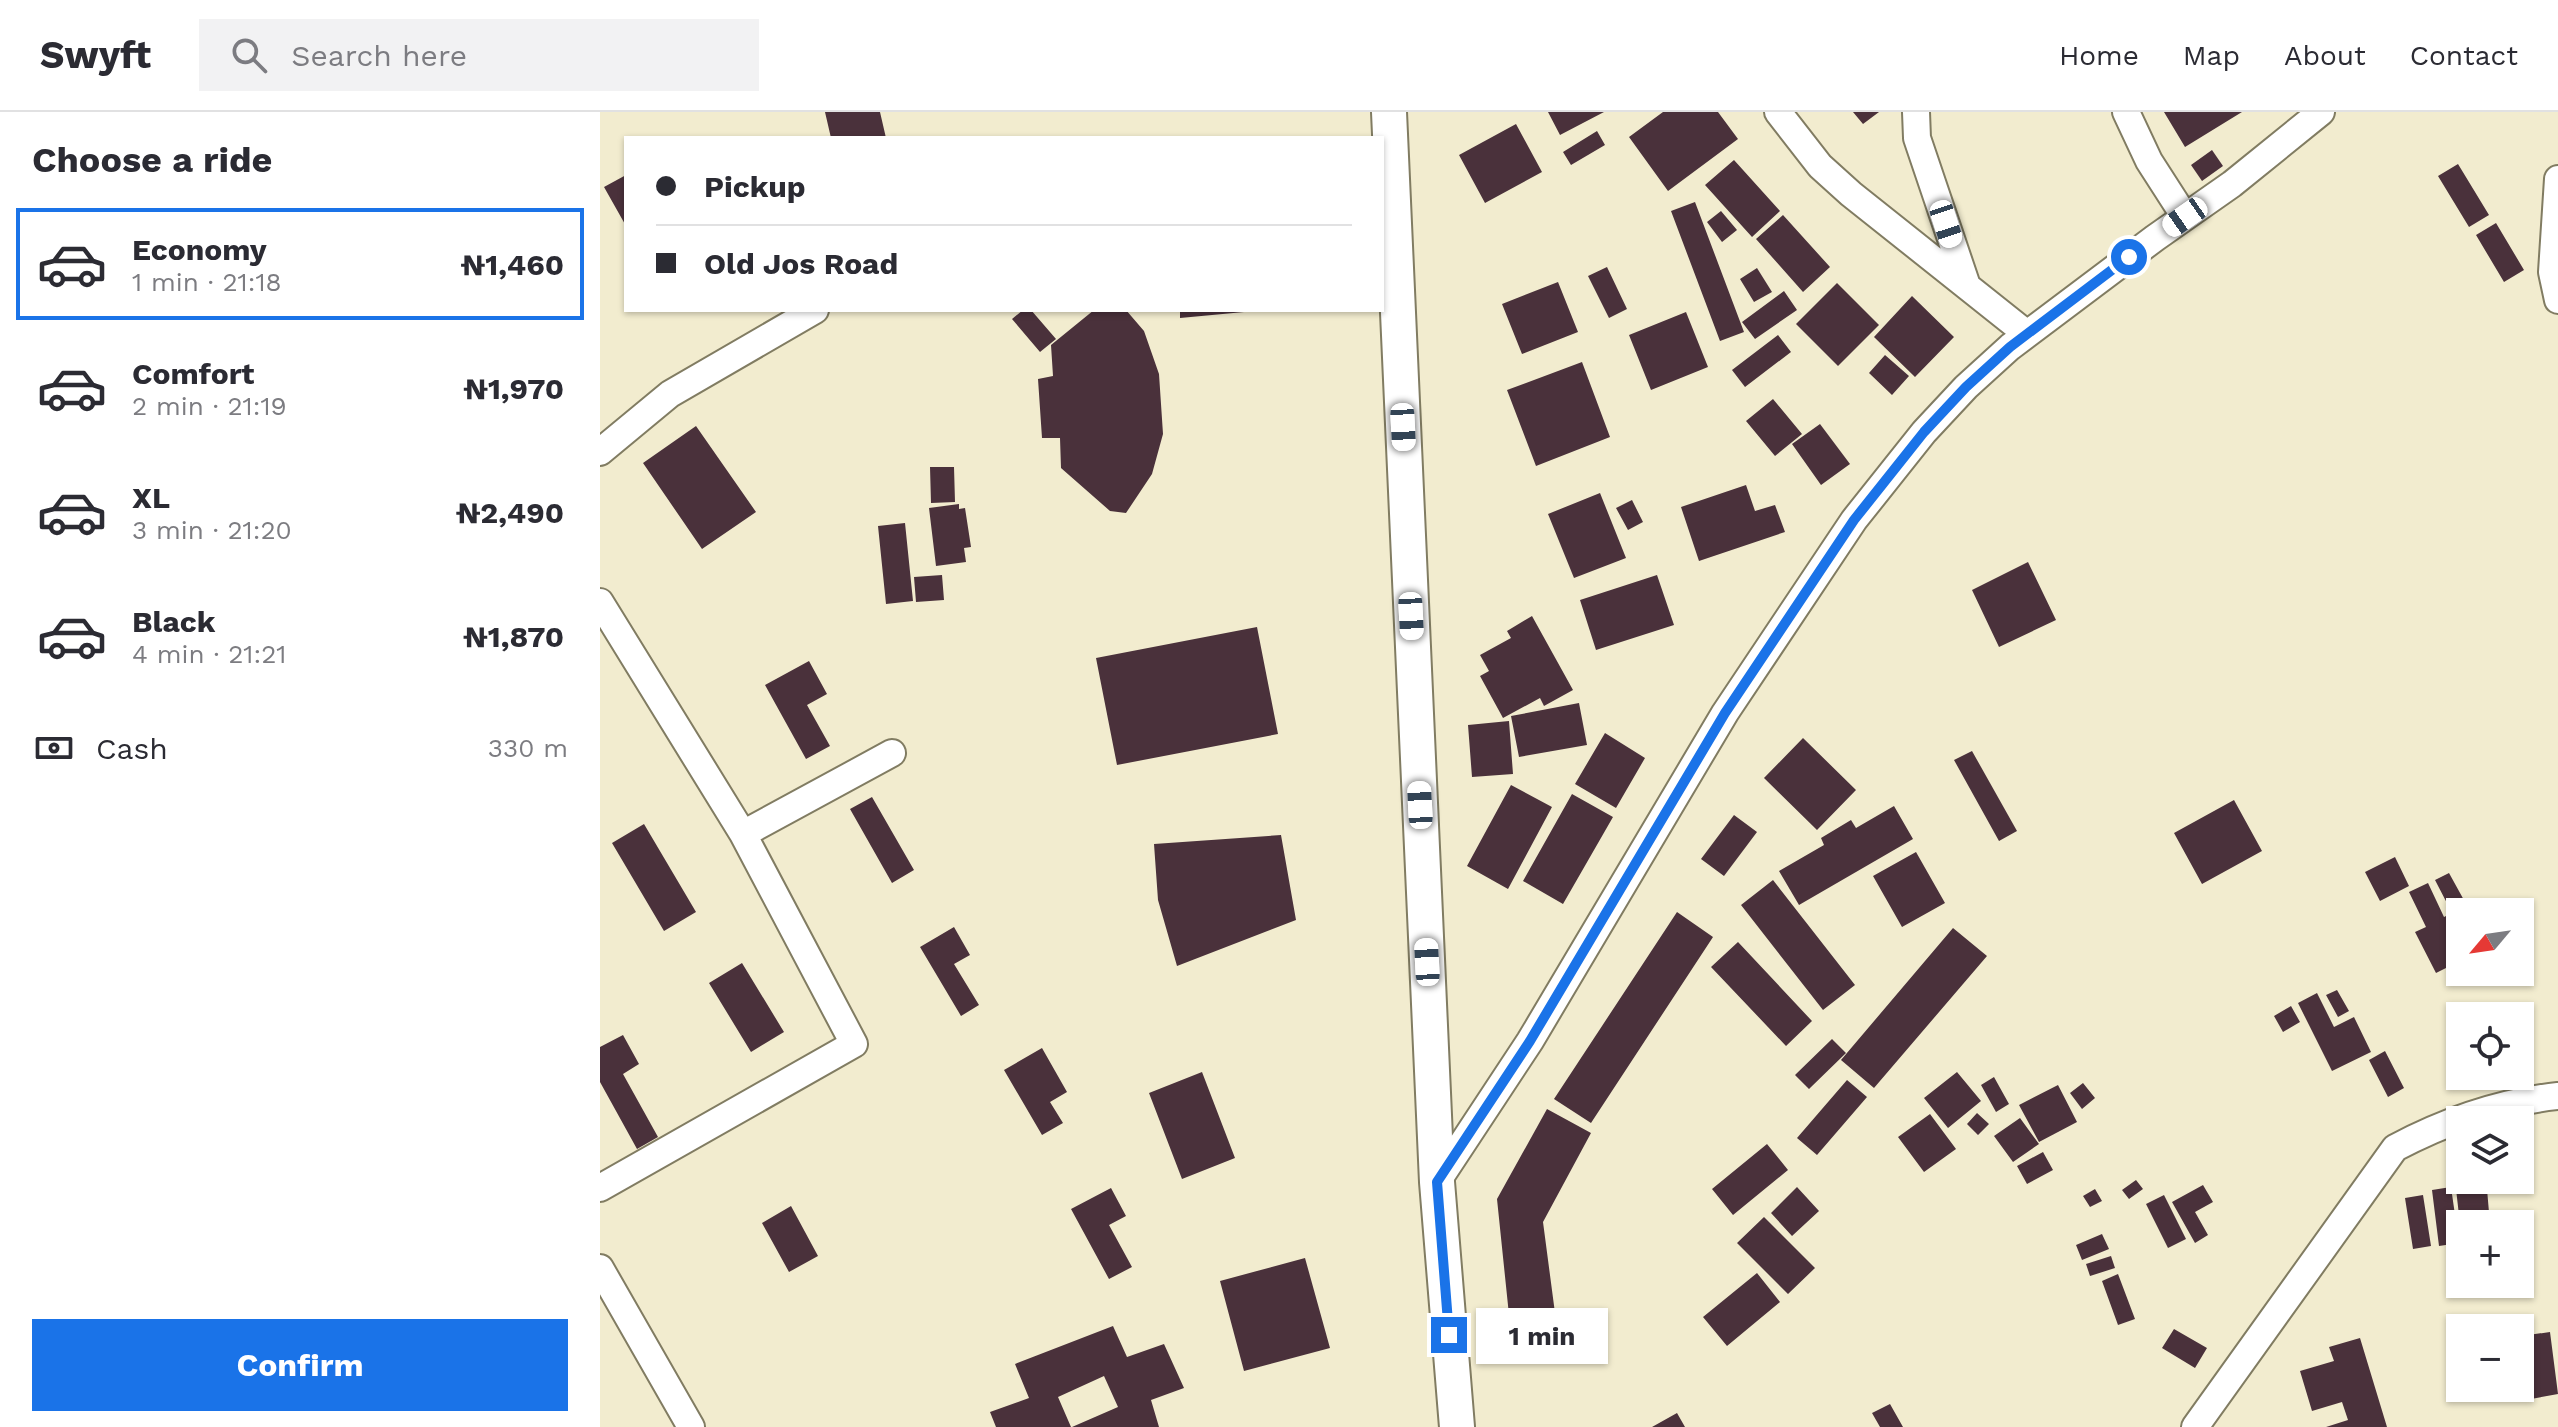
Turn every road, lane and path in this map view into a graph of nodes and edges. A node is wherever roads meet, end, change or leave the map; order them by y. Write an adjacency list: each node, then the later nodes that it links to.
1 (1389, 112): 17 (main road)
2 (1778, 112): 8 (street)
3 (1916, 112): 8 (street)
4 (2126, 112): 7 (street)
5 (2321, 112): 7 (street)
6 (2558, 179): 9 (street)
7 (2185, 217): 11 (street)
8 (1967, 286): 11 (street)
9 (2558, 300)
10 (812, 312): 12 (street)
11 (2027, 334): 17 (street)
12 (600, 452)
13 (600, 602): 15 (street)
14 (892, 753): 15 (street)
15 (743, 834): 18 (street)
16 (2558, 1096): 22 (street)
17 (1437, 1182): 21 (main road)
18 (600, 1188)
19 (600, 1268): 20 (street)
20 (691, 1427)
21 (1457, 1427)
22 (2195, 1427)

